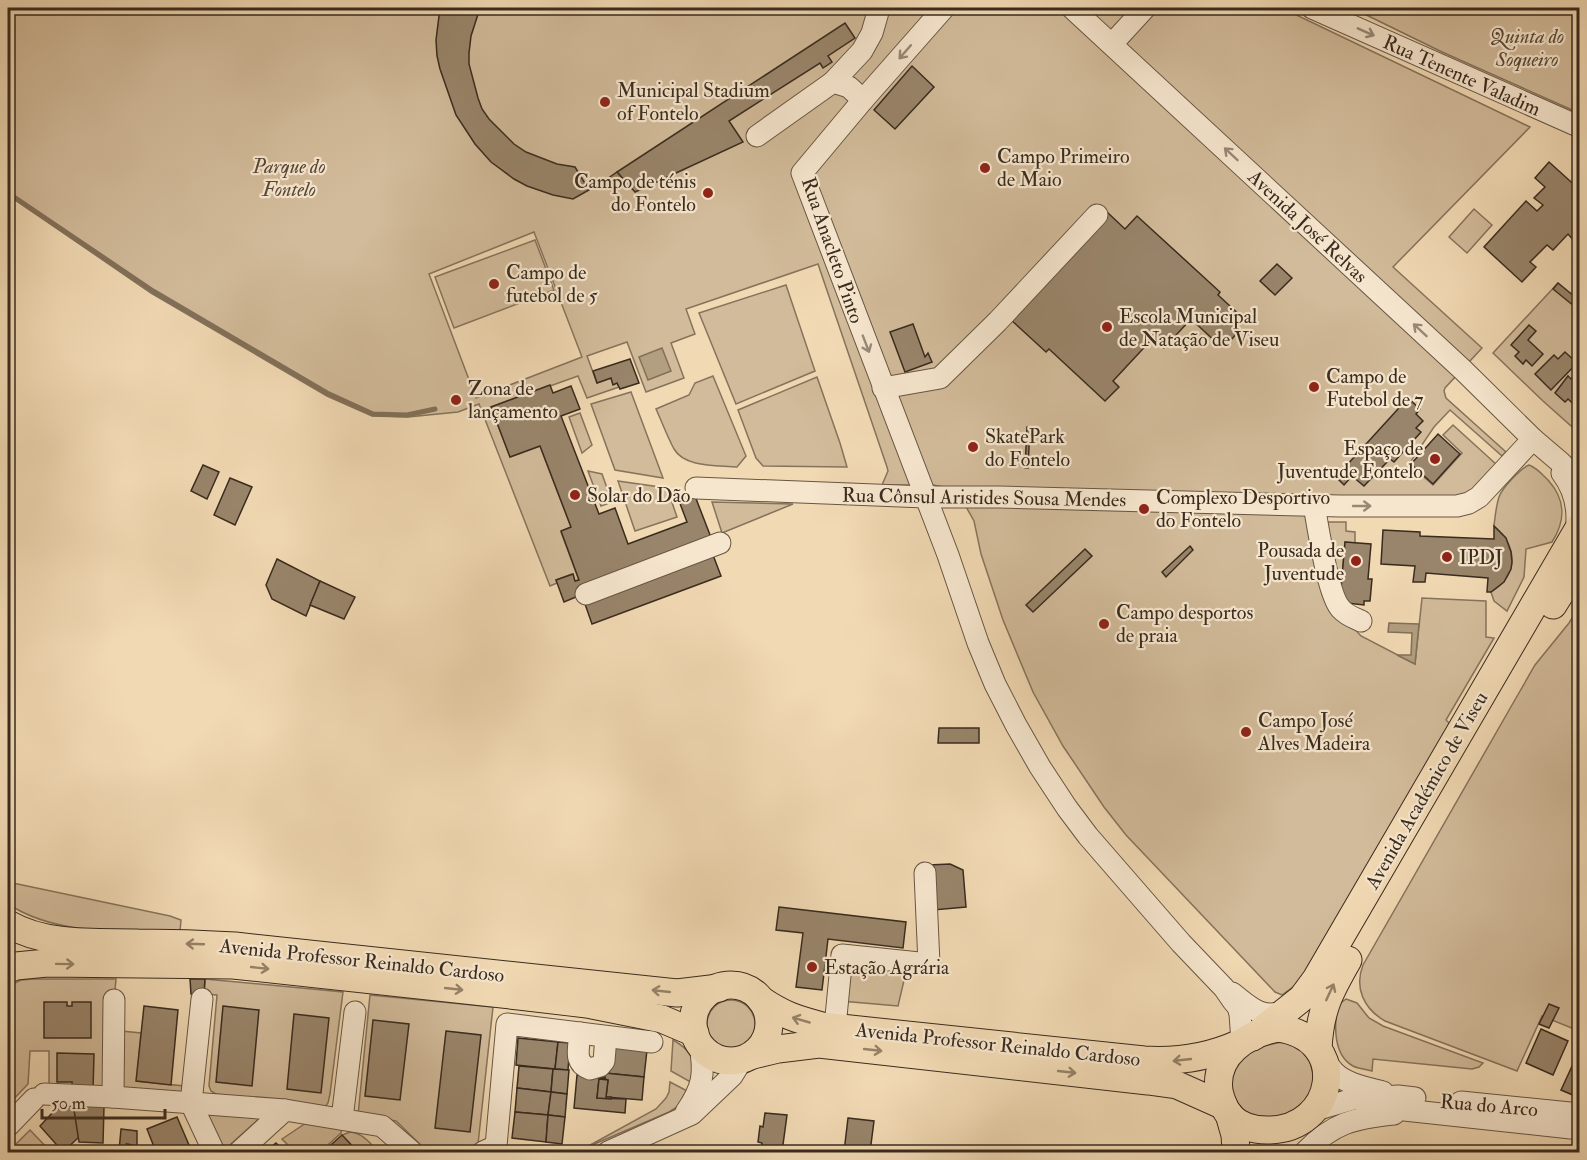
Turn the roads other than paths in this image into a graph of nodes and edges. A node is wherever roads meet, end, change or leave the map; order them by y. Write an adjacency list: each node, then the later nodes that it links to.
1 (944, 8): 8 (street, Rua Anacleto Pinto, one-way to 8)
2 (1072, 8): 6 (street, Avenida José Relvas)
3 (1145, 8): 6 (street)
4 (1312, 8): 9 (street, Rua Tenente Valadim, one-way to 9)
5 (878, 12): 7 (street)
6 (1112, 44): 13 (street, Avenida José Relvas, one-way to 6)
7 (833, 82): 8 (street); 10 (street)
8 (863, 100): 12 (street, Rua Anacleto Pinto, one-way to 12)
9 (1580, 127)
10 (757, 136)
11 (1097, 214): 12 (street)
12 (883, 388): 17 (street, Rua Anacleto Pinto)
13 (1537, 442): 14 (street, Avenida José Relvas); 15 (street, Avenida José Relvas); 18 (street, Rua Cônsul Aristides Sousa Mendes, one-way to 13); 19 (street, Avenida José Relvas)
14 (1580, 458)
15 (1580, 482)
16 (696, 488): 17 (street, Rua Cônsul Aristides Sousa Mendes)
17 (925, 497): 18 (street, Rua Cônsul Aristides Sousa Mendes); 28 (street, Rua Anacleto Pinto)
18 (1314, 505): 23 (street)
19 (1578, 529): 35 (main road, Avenida Académico de Viseu)
20 (720, 543): 22 (street)
21 (1580, 567): 35 (main road, Avenida Académico de Viseu, one-way to 21)
22 (586, 594)
23 (1361, 621)
24 (925, 873): 33 (street)
25 (8, 924): 27 (main road, Avenida Professor Reinaldo Cardoso, one-way to 25)
26 (8, 969): 37 (main road, Avenida Professor Reinaldo Cardoso, one-way to 37)
27 (719, 988): 31 (main road); 37 (main road)
28 (1224, 988): 35 (street, Rua do Arco); 35 (street)
29 (202, 999): 42 (street)
30 (114, 1000): 41 (street)
31 (761, 1000): 33 (main road, Avenida Professor Reinaldo Cardoso, one-way to 31); 39 (main road)
32 (355, 1012): 47 (street)
33 (835, 1027): 35 (main road, Avenida Professor Reinaldo Cardoso, one-way to 33)
34 (580, 1033): 36 (street); 36 (street); 54 (street)
35 (1276, 1034): 40 (street, Rua do Arco); 44 (main road); 46 (main road)
36 (606, 1037): 38 (street)
37 (698, 1039): 39 (main road); 48 (street)
38 (652, 1042)
39 (747, 1057): 44 (main road, Avenida Professor Reinaldo Cardoso, one-way to 44); 48 (street)
40 (1398, 1096): 45 (street, Rua do Arco); 46 (street, Rua do Arco)
41 (113, 1097): 42 (street); 49 (street)
42 (191, 1103): 43 (street); 51 (street)
43 (285, 1110): 47 (street); 52 (street)
44 (1226, 1110): 46 (main road); 56 (main road)
45 (1580, 1114)
46 (1308, 1115): 57 (main road)
47 (342, 1119): 53 (street)
48 (678, 1121): 55 (street)
49 (8, 1126)
50 (1580, 1129): 58 (street)
51 (214, 1152)
52 (239, 1152)
53 (412, 1152)
54 (483, 1152)
55 (608, 1152)
56 (1236, 1152)
57 (1276, 1152)
58 (1305, 1152)

